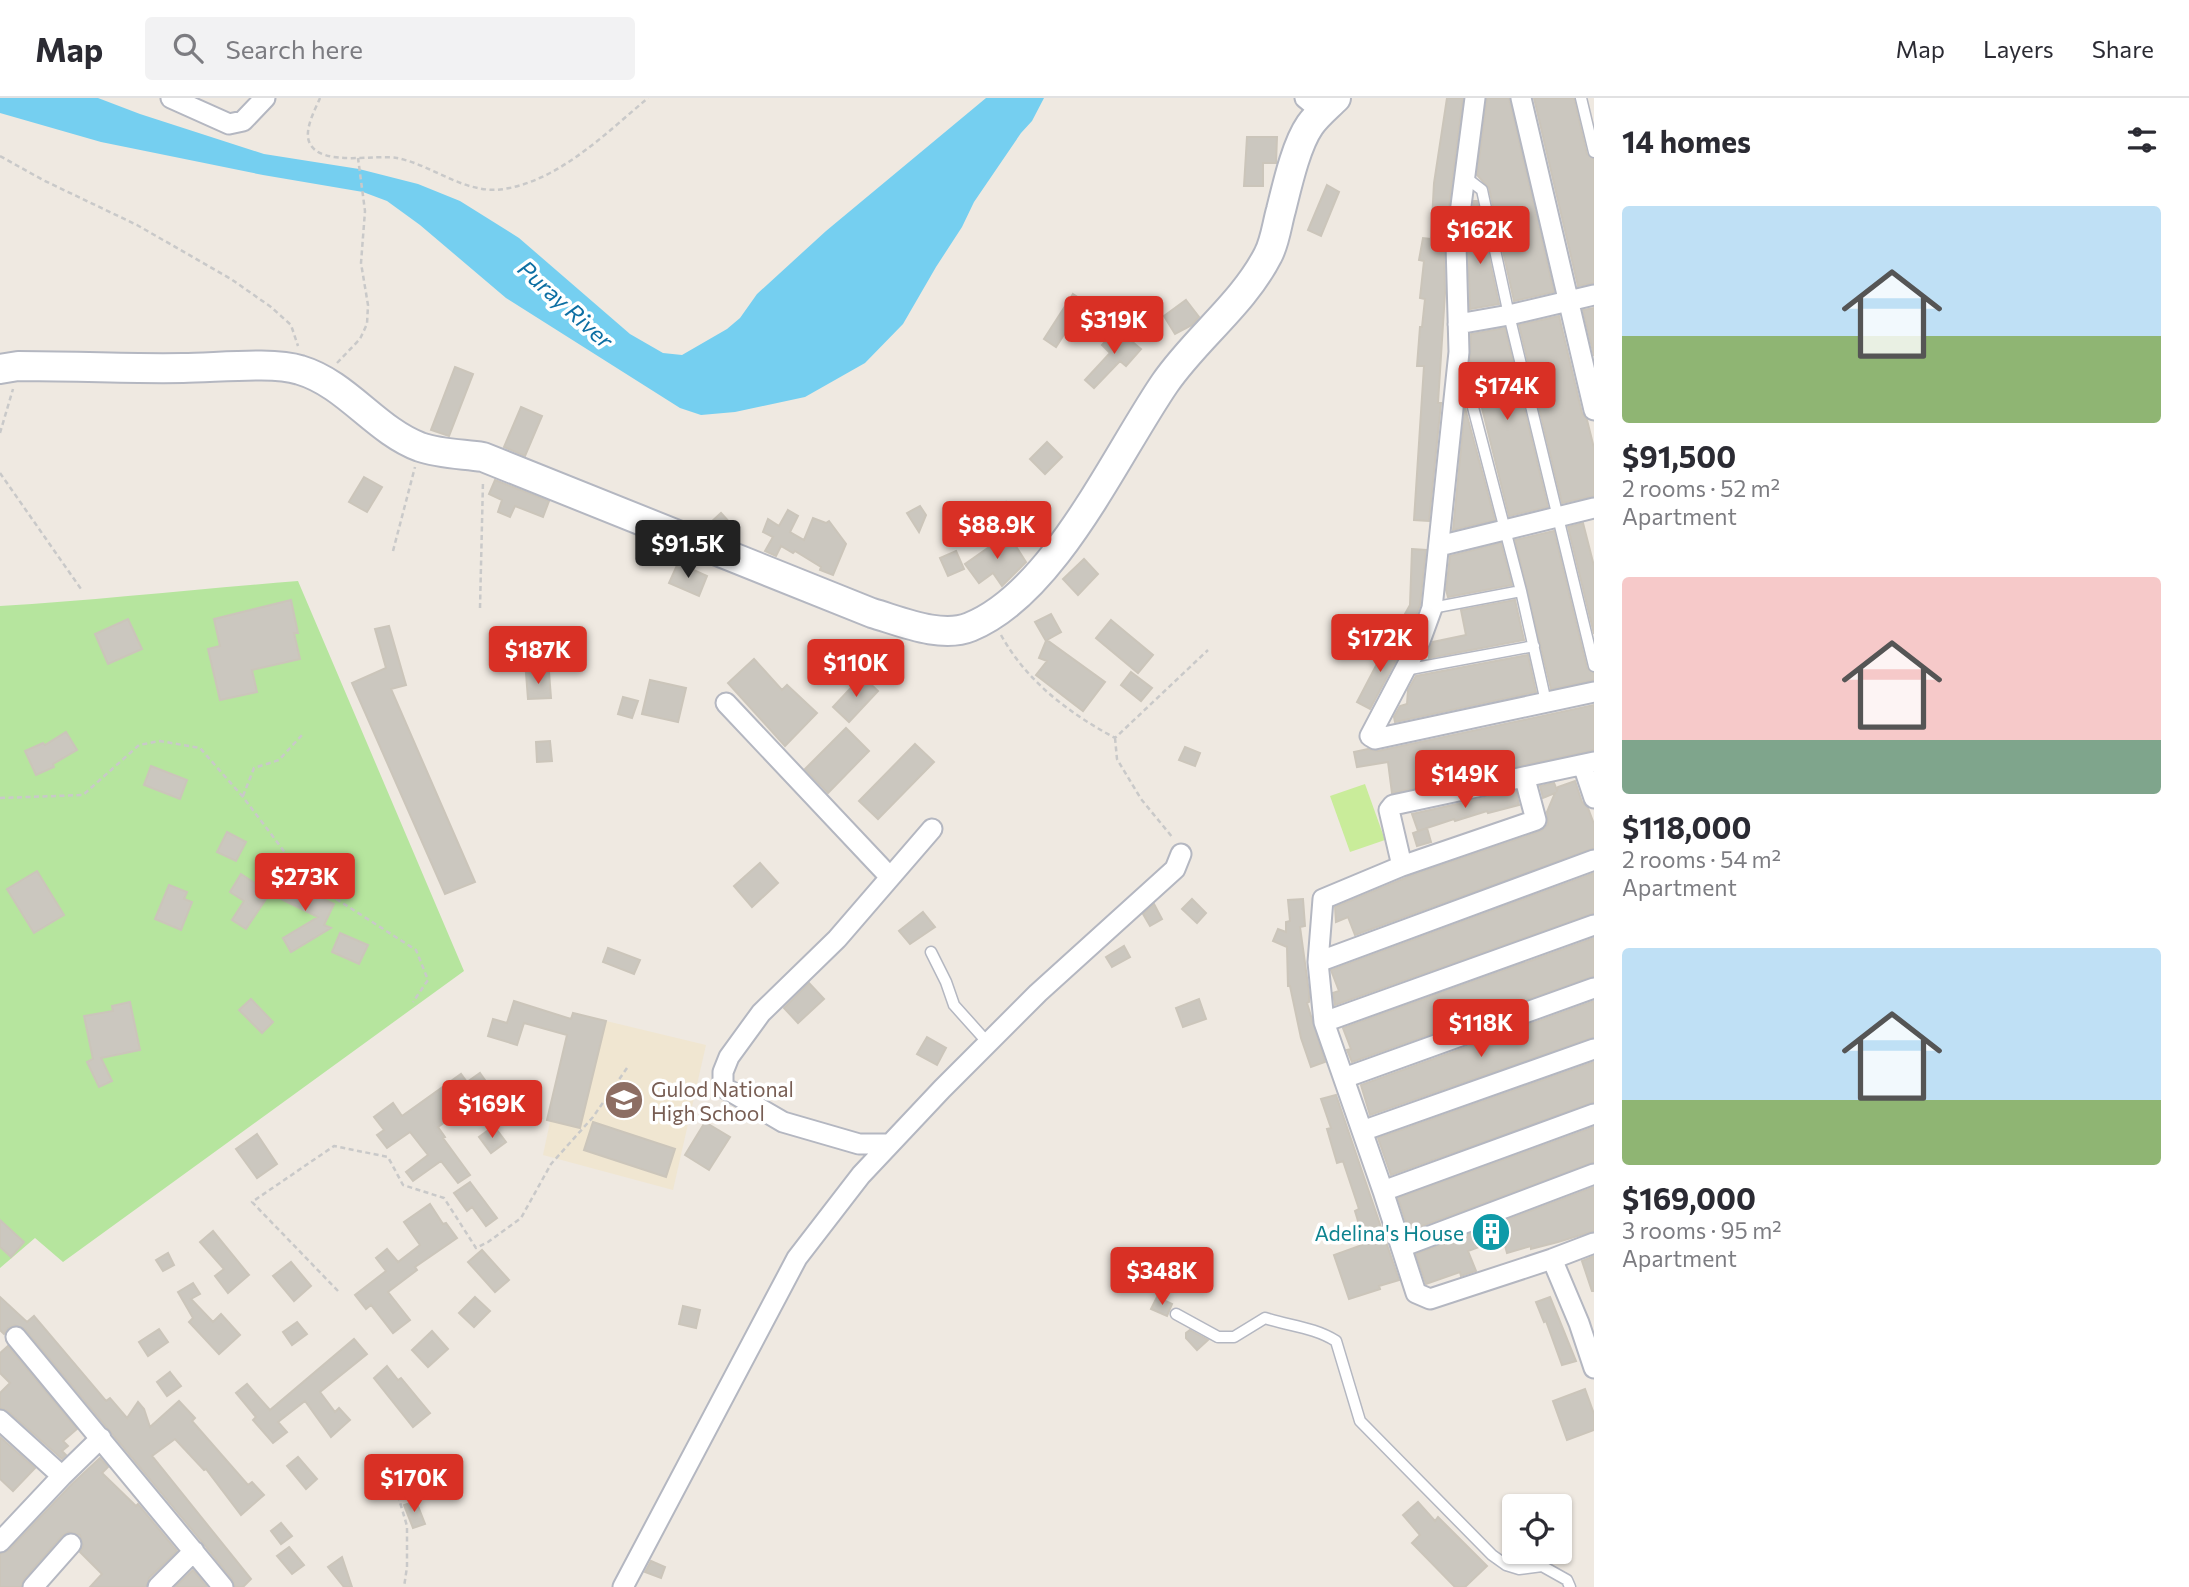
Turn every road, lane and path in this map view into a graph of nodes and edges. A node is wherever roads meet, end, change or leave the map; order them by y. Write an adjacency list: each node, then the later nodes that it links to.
1 (171, 98): 2 (street)
2 (265, 98)
3 (320, 98): 11 (path)
4 (648, 98): 11 (path)
5 (1475, 98): 12 (street)
6 (1521, 98): 14 (street)
7 (1581, 98): 9 (lane)
8 (1321, 103): 34 (street)
9 (1594, 152)
10 (0, 156): 19 (path)
11 (358, 158): 19 (path)
12 (1464, 177): 15 (lane); 16 (street)
13 (1594, 295): 14 (street)
14 (1567, 302): 15 (street); 20 (street)
15 (1509, 315): 16 (street); 26 (lane)
16 (1458, 324): 17 (street)
17 (1459, 352): 27 (lane); 28 (street)
18 (9, 368): 19 (street); 21 (path)
19 (310, 373): 22 (street)
20 (1594, 410)
21 (0, 433)
22 (420, 447): 23 (street); 29 (path)
23 (483, 457): 32 (path); 34 (street)
24 (0, 473): 30 (path)
25 (1594, 508): 26 (street)
26 (1559, 517): 27 (street); 37 (lane)
27 (1506, 530): 28 (street); 31 (lane)
28 (1439, 546): 33 (street)
29 (393, 551)
30 (81, 589)
31 (1521, 591): 33 (lane); 35 (lane)
32 (480, 608)
33 (1432, 608): 38 (street)
34 (991, 617): 43 (path)
35 (1534, 646): 38 (lane); 40 (lane)
36 (1208, 650): 43 (path)
37 (1594, 666)
38 (1405, 670): 40 (street)
39 (1594, 692): 40 (street)
40 (1546, 702)
41 (726, 703): 53 (street)
42 (303, 734): 46 (path)
43 (1115, 738): 50 (path)
44 (1589, 764): 45 (street); 48 (street)
45 (1524, 779): 52 (street); 52 (street)
46 (243, 797): 47 (path); 58 (path)
47 (0, 798)
48 (1594, 798)
49 (932, 830): 53 (street)
50 (1181, 853): 60 (street)
51 (1594, 860): 56 (street)
52 (1402, 866): 56 (street)
53 (890, 877): 66 (street)
54 (1594, 925): 59 (street)
55 (931, 952): 60 (lane)
56 (1318, 962): 59 (street)
57 (1594, 988): 63 (street)
58 (413, 1002)
59 (1324, 1022): 63 (street)
60 (988, 1043): 66 (street)
61 (1594, 1049): 65 (street)
62 (627, 1068): 72 (path)
63 (1344, 1078): 65 (street)
64 (1594, 1114): 68 (street)
65 (1363, 1131): 68 (street)
66 (890, 1144): 88 (street)
67 (1594, 1174): 70 (street)
68 (1383, 1191): 70 (street)
69 (1594, 1243): 71 (street)
70 (1401, 1247): 71 (street)
71 (1552, 1259): 74 (street)
72 (338, 1291)
73 (1176, 1314): 89 (lane)
74 (1586, 1320): 76 (street)
75 (16, 1337): 78 (street)
76 (1594, 1368)
77 (0, 1420): 79 (street)
78 (101, 1438): 79 (street); 83 (street)
79 (62, 1476): 81 (street)
80 (393, 1479): 87 (path)
81 (0, 1542)
82 (71, 1544): 84 (street)
83 (194, 1551): 85 (street); 86 (street)
84 (33, 1587)
85 (158, 1587)
86 (223, 1587)
87 (404, 1587)
88 (623, 1587)
89 (1570, 1587)

